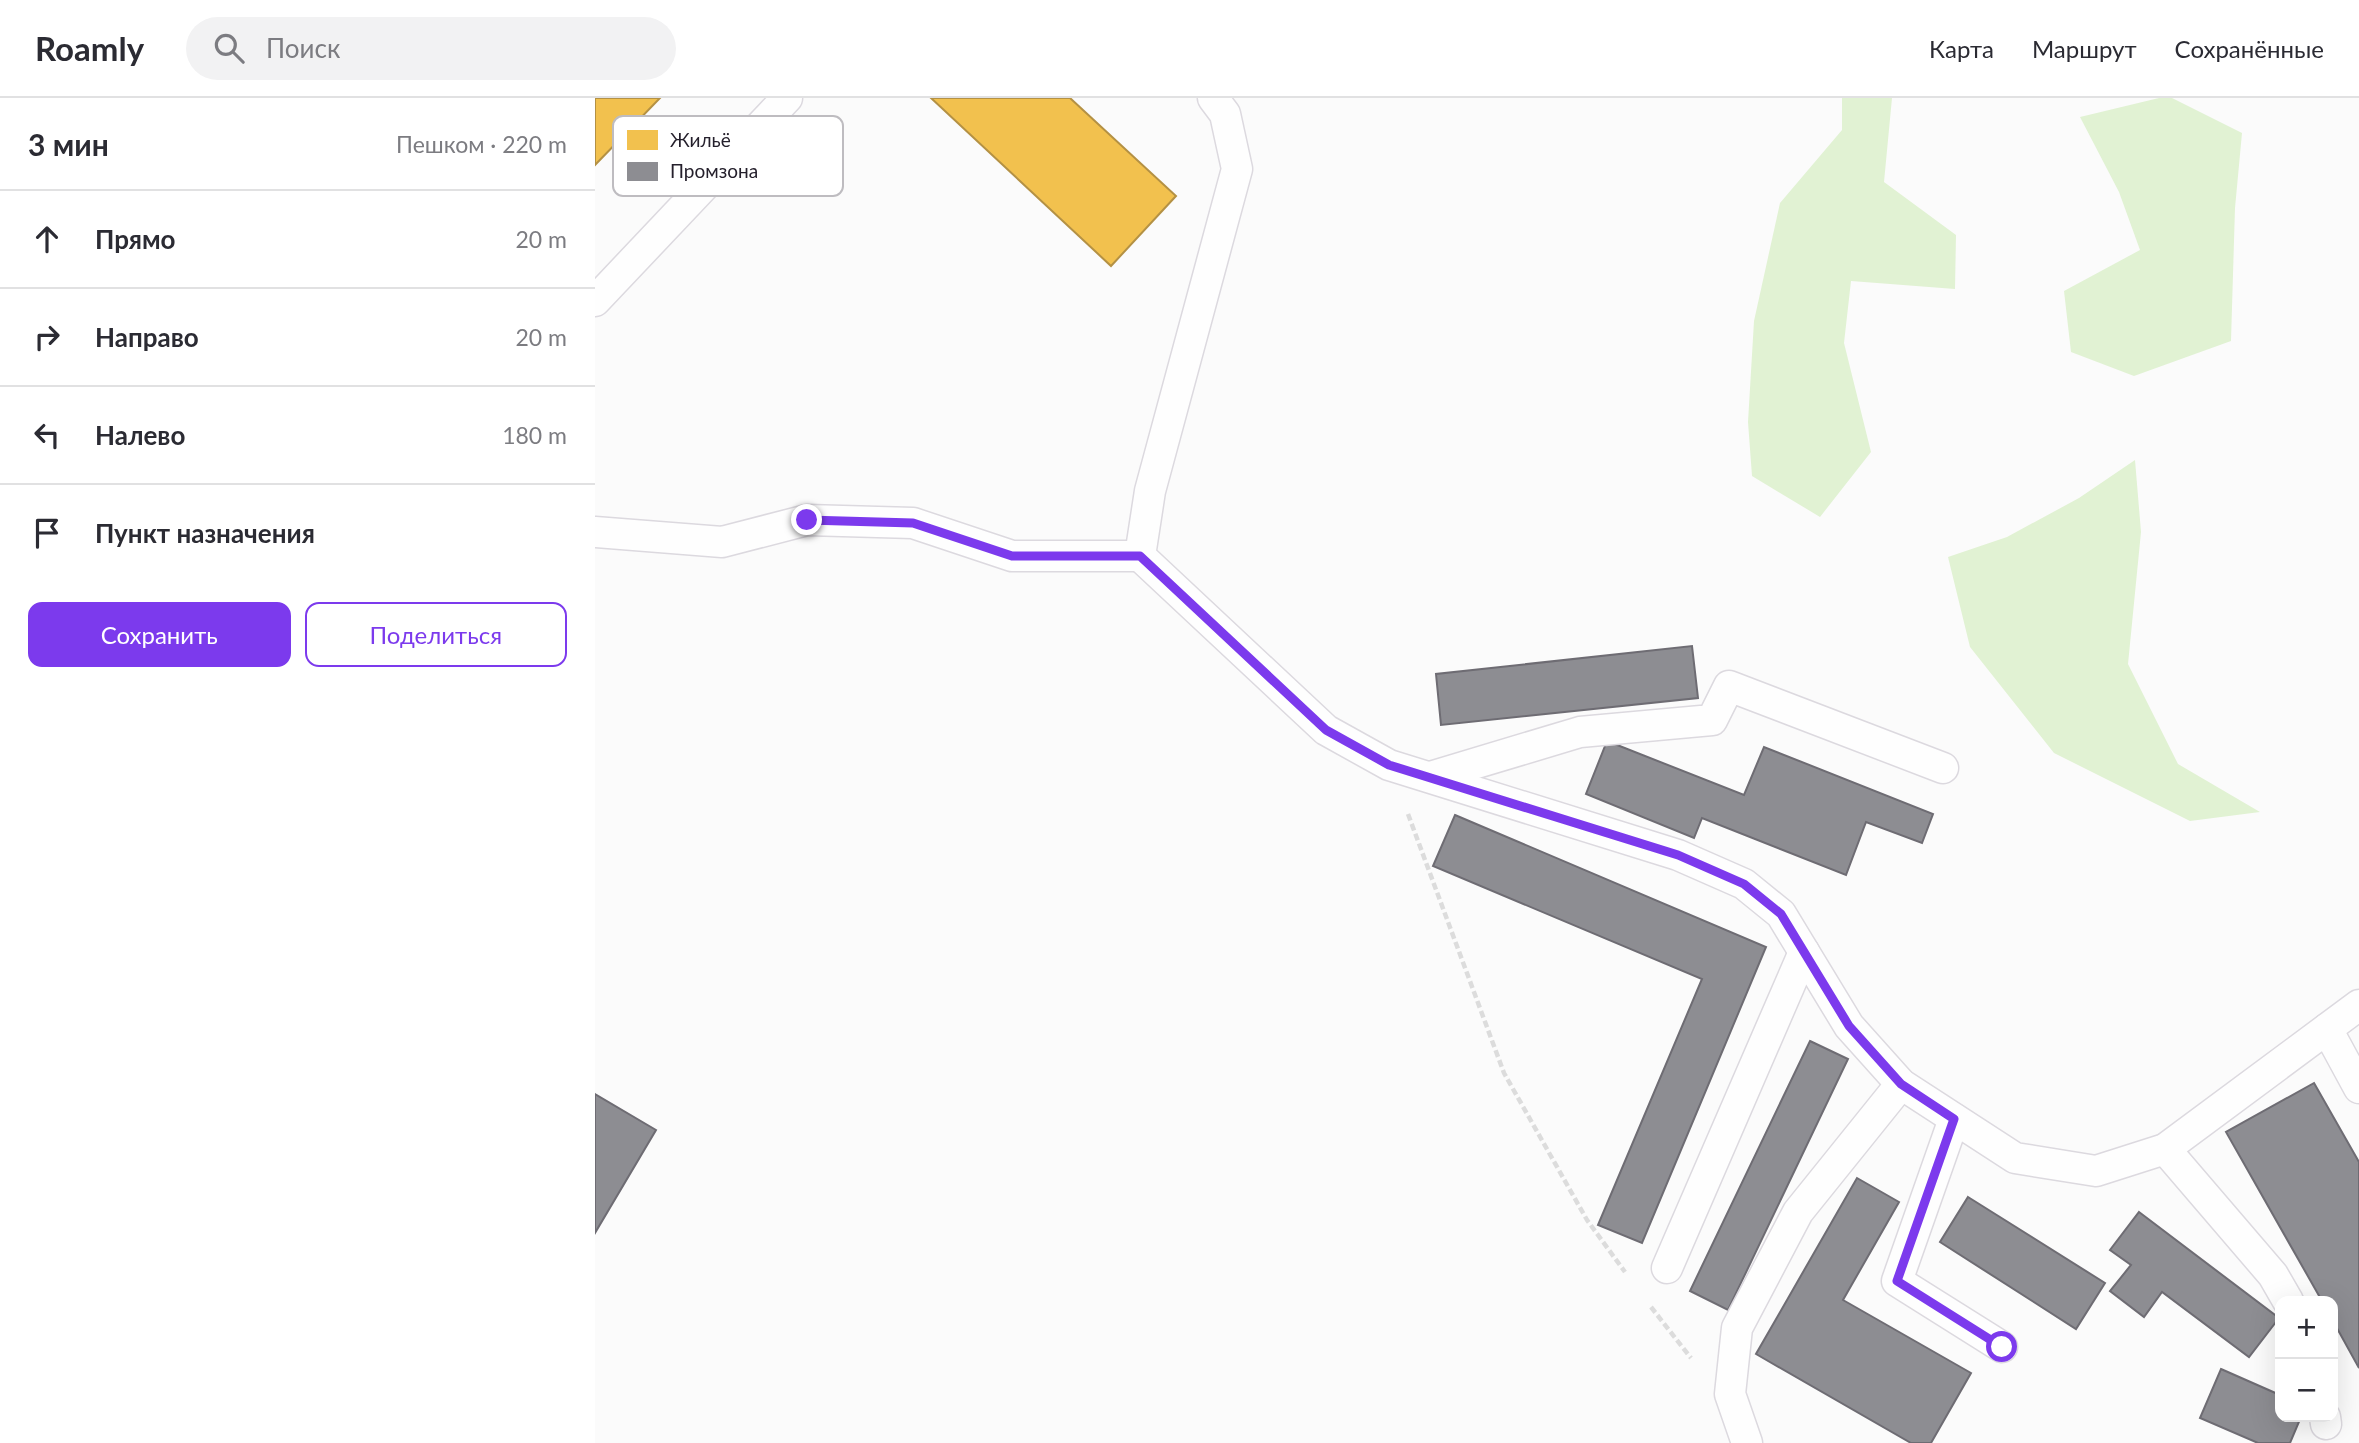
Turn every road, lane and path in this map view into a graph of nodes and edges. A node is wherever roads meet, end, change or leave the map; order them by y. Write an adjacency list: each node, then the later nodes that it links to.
1 (787, 98): 3 (lane)
2 (1213, 98): 7 (lane)
3 (770, 116)
4 (694, 196): 5 (lane)
5 (595, 301)
6 (595, 532): 7 (lane)
7 (1140, 556): 8 (lane)
8 (1389, 765): 10 (lane); 19 (path)
9 (1943, 768): 10 (lane)
10 (1430, 778): 11 (lane)
11 (1804, 951): 14 (lane); 18 (lane)
12 (2359, 1005): 13 (lane)
13 (2327, 1029): 15 (lane); 17 (lane)
14 (1901, 1084): 16 (lane); 23 (lane)
15 (2359, 1088)
16 (1954, 1119): 17 (lane); 22 (lane)
17 (2165, 1149): 20 (lane)
18 (1667, 1268)
19 (1628, 1275)
20 (2285, 1296)
21 (1644, 1297): 23 (path)
22 (2002, 1347)
23 (1730, 1394): 24 (lane)
24 (1747, 1443)

